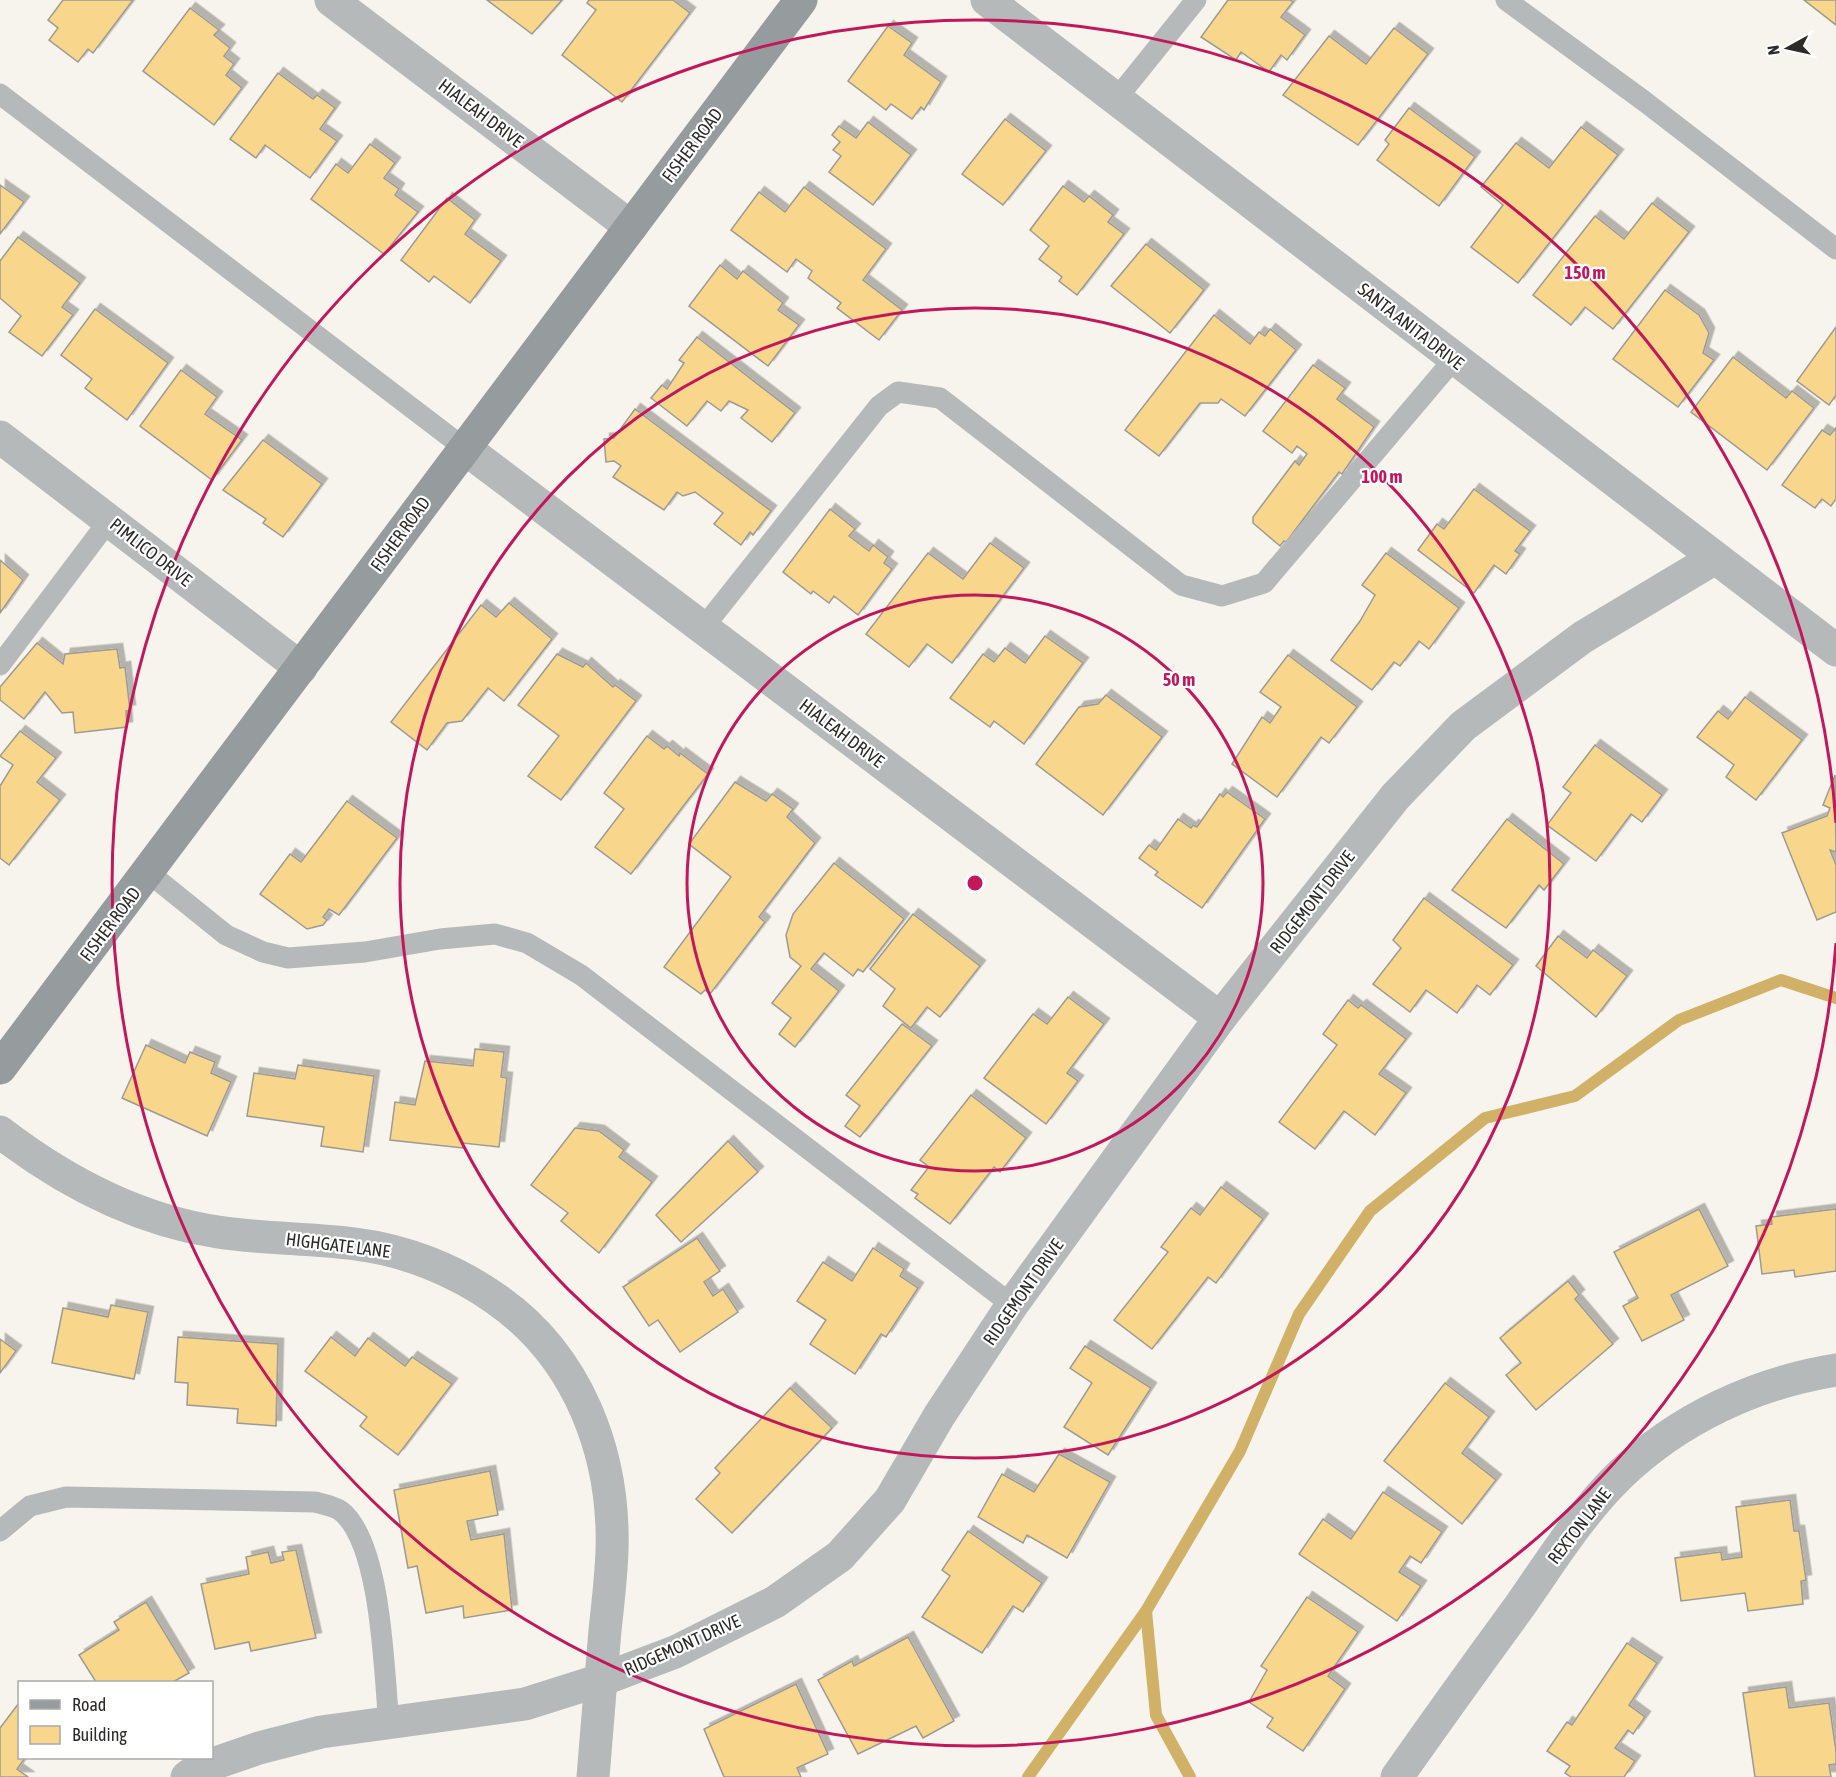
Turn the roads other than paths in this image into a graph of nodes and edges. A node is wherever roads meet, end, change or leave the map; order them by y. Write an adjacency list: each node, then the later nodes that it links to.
1 (332, 0): 8 (street, HIALEAH DRIVE)
2 (987, 0): 7 (street, SANTA ANITA DRIVE)
3 (1196, 0): 7 (lane)
4 (1506, 0): 9 (lane)
5 (794, 2): 8 (street, FISHER ROAD)
6 (0, 94): 12 (lane)
7 (1117, 99): 10 (street, SANTA ANITA DRIVE)
8 (631, 227): 12 (street, FISHER ROAD)
9 (1836, 249)
10 (1454, 358): 14 (street, SANTA ANITA DRIVE); 15 (lane)
11 (0, 437): 13 (street, PIMLICO DRIVE)
12 (463, 447): 15 (street, HIALEAH DRIVE); 18 (street, FISHER ROAD)
13 (110, 519): 17 (lane); 18 (street, PIMLICO DRIVE)
14 (1715, 558): 16 (street, SANTA ANITA DRIVE); 20 (street, RIDGEMONT DRIVE)
15 (704, 628): 20 (street, HIALEAH DRIVE)
16 (1836, 650)
17 (0, 665)
18 (301, 668): 19 (street, FISHER ROAD)
19 (149, 873): 21 (street, FISHER ROAD); 23 (lane)
20 (1220, 1018): 23 (street, RIDGEMONT DRIVE)
21 (0, 1068)
22 (0, 1132): 26 (street, HIGHGATE LANE)
23 (1012, 1305): 26 (street, RIDGEMONT DRIVE)
24 (1836, 1370): 30 (street, REXTON LANE)
25 (0, 1531): 27 (lane)
26 (601, 1680): 27 (street, RIDGEMONT DRIVE); 29 (street, HIGHGATE LANE)
27 (389, 1725): 28 (street, RIDGEMONT DRIVE)
28 (187, 1777)
29 (593, 1777)
30 (1397, 1777)

